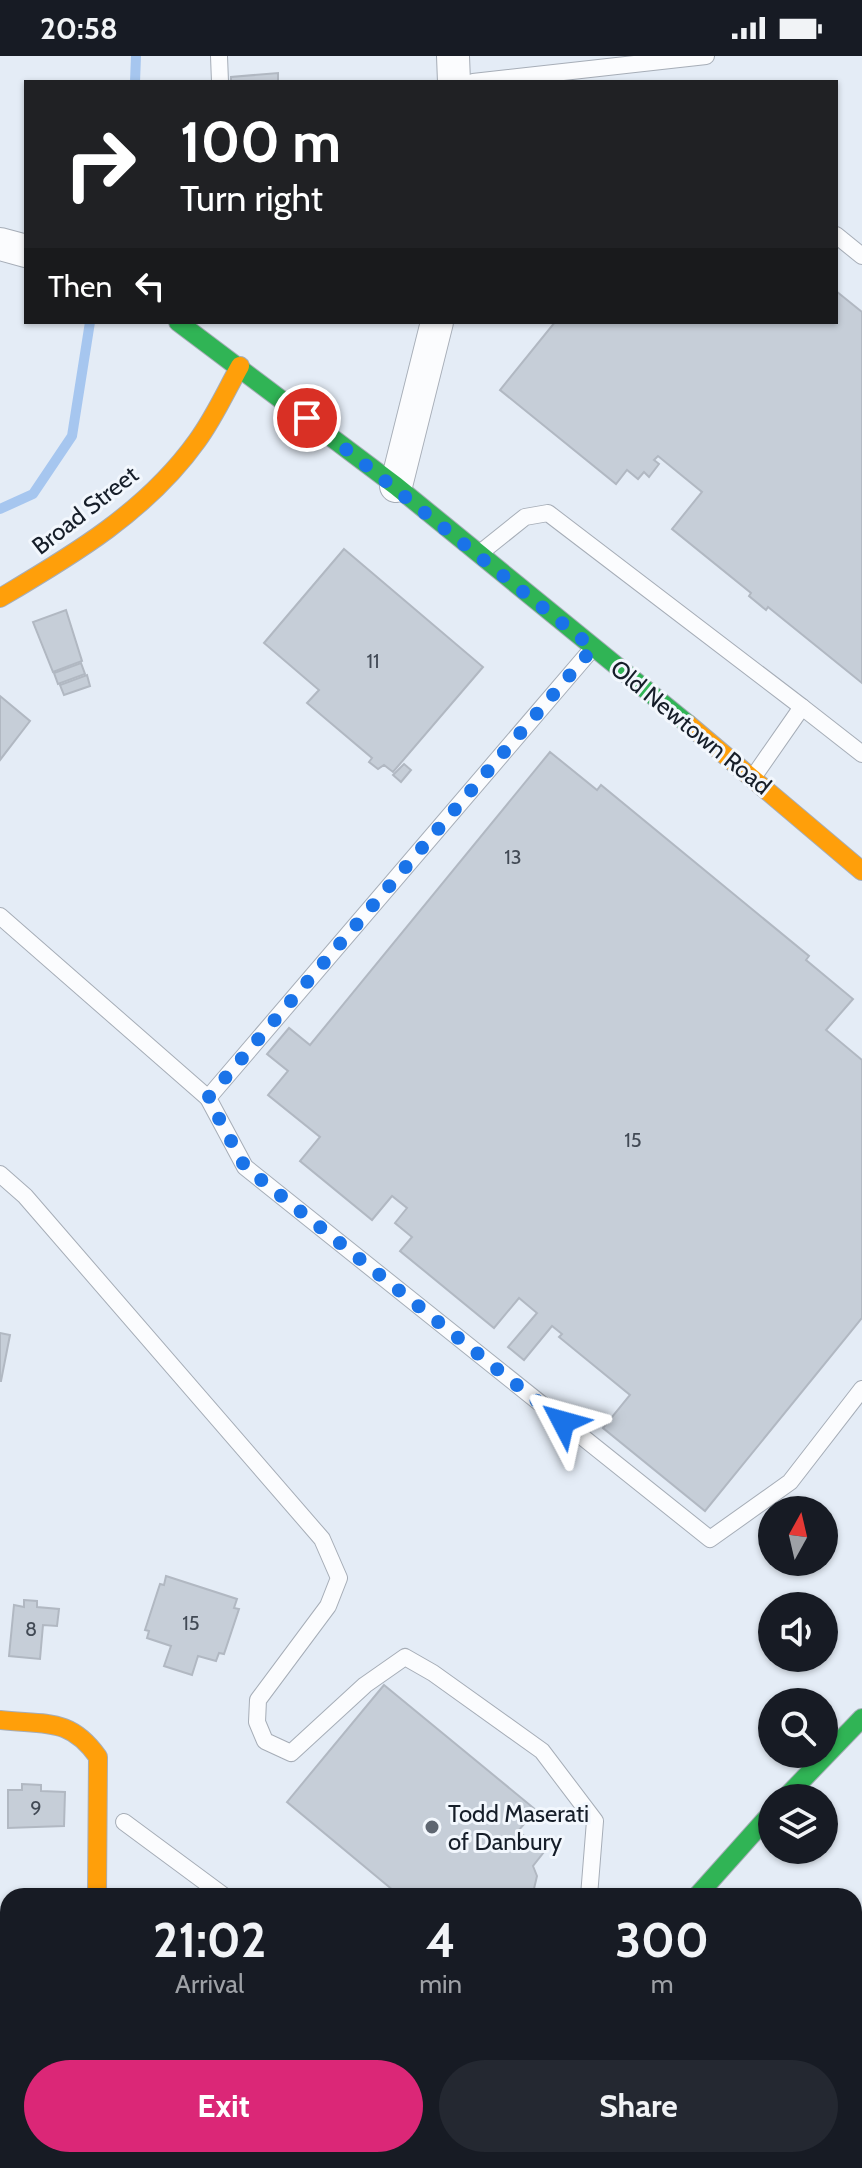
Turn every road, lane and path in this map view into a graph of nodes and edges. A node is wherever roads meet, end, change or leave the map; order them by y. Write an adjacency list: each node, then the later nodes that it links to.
1 (219, 56): 4 (lane)
2 (453, 56): 5 (street)
3 (706, 56): 6 (lane)
4 (220, 80)
5 (454, 80)
6 (491, 80)
7 (838, 237): 10 (lane)
8 (0, 244): 9 (street)
9 (24, 250)
10 (862, 256)
11 (436, 324): 14 (street)
12 (182, 325): 13 (street, Old Newtown Road)
13 (240, 366): 14 (street, Old Newtown Road); 16 (street, Broad Street)
14 (396, 486): 15 (street, Old Newtown Road)
15 (477, 555): 17 (street, Old Newtown Road); 18 (lane)
16 (0, 598)
17 (593, 648): 20 (street, Old Newtown Road); 23 (lane)
18 (802, 707): 19 (lane); 20 (lane)
19 (862, 754)
20 (753, 777): 21 (street, Old Newtown Road)
21 (862, 871)
22 (0, 916): 23 (lane)
23 (208, 1098): 25 (lane)
24 (0, 1174): 33 (lane)
25 (862, 1389)
26 (862, 1718): 28 (street)
27 (0, 1720): 31 (street)
28 (798, 1784)
29 (124, 1822): 32 (lane)
30 (758, 1828): 34 (street)
31 (97, 1888)
32 (213, 1888)
33 (590, 1888)
34 (704, 1888)

